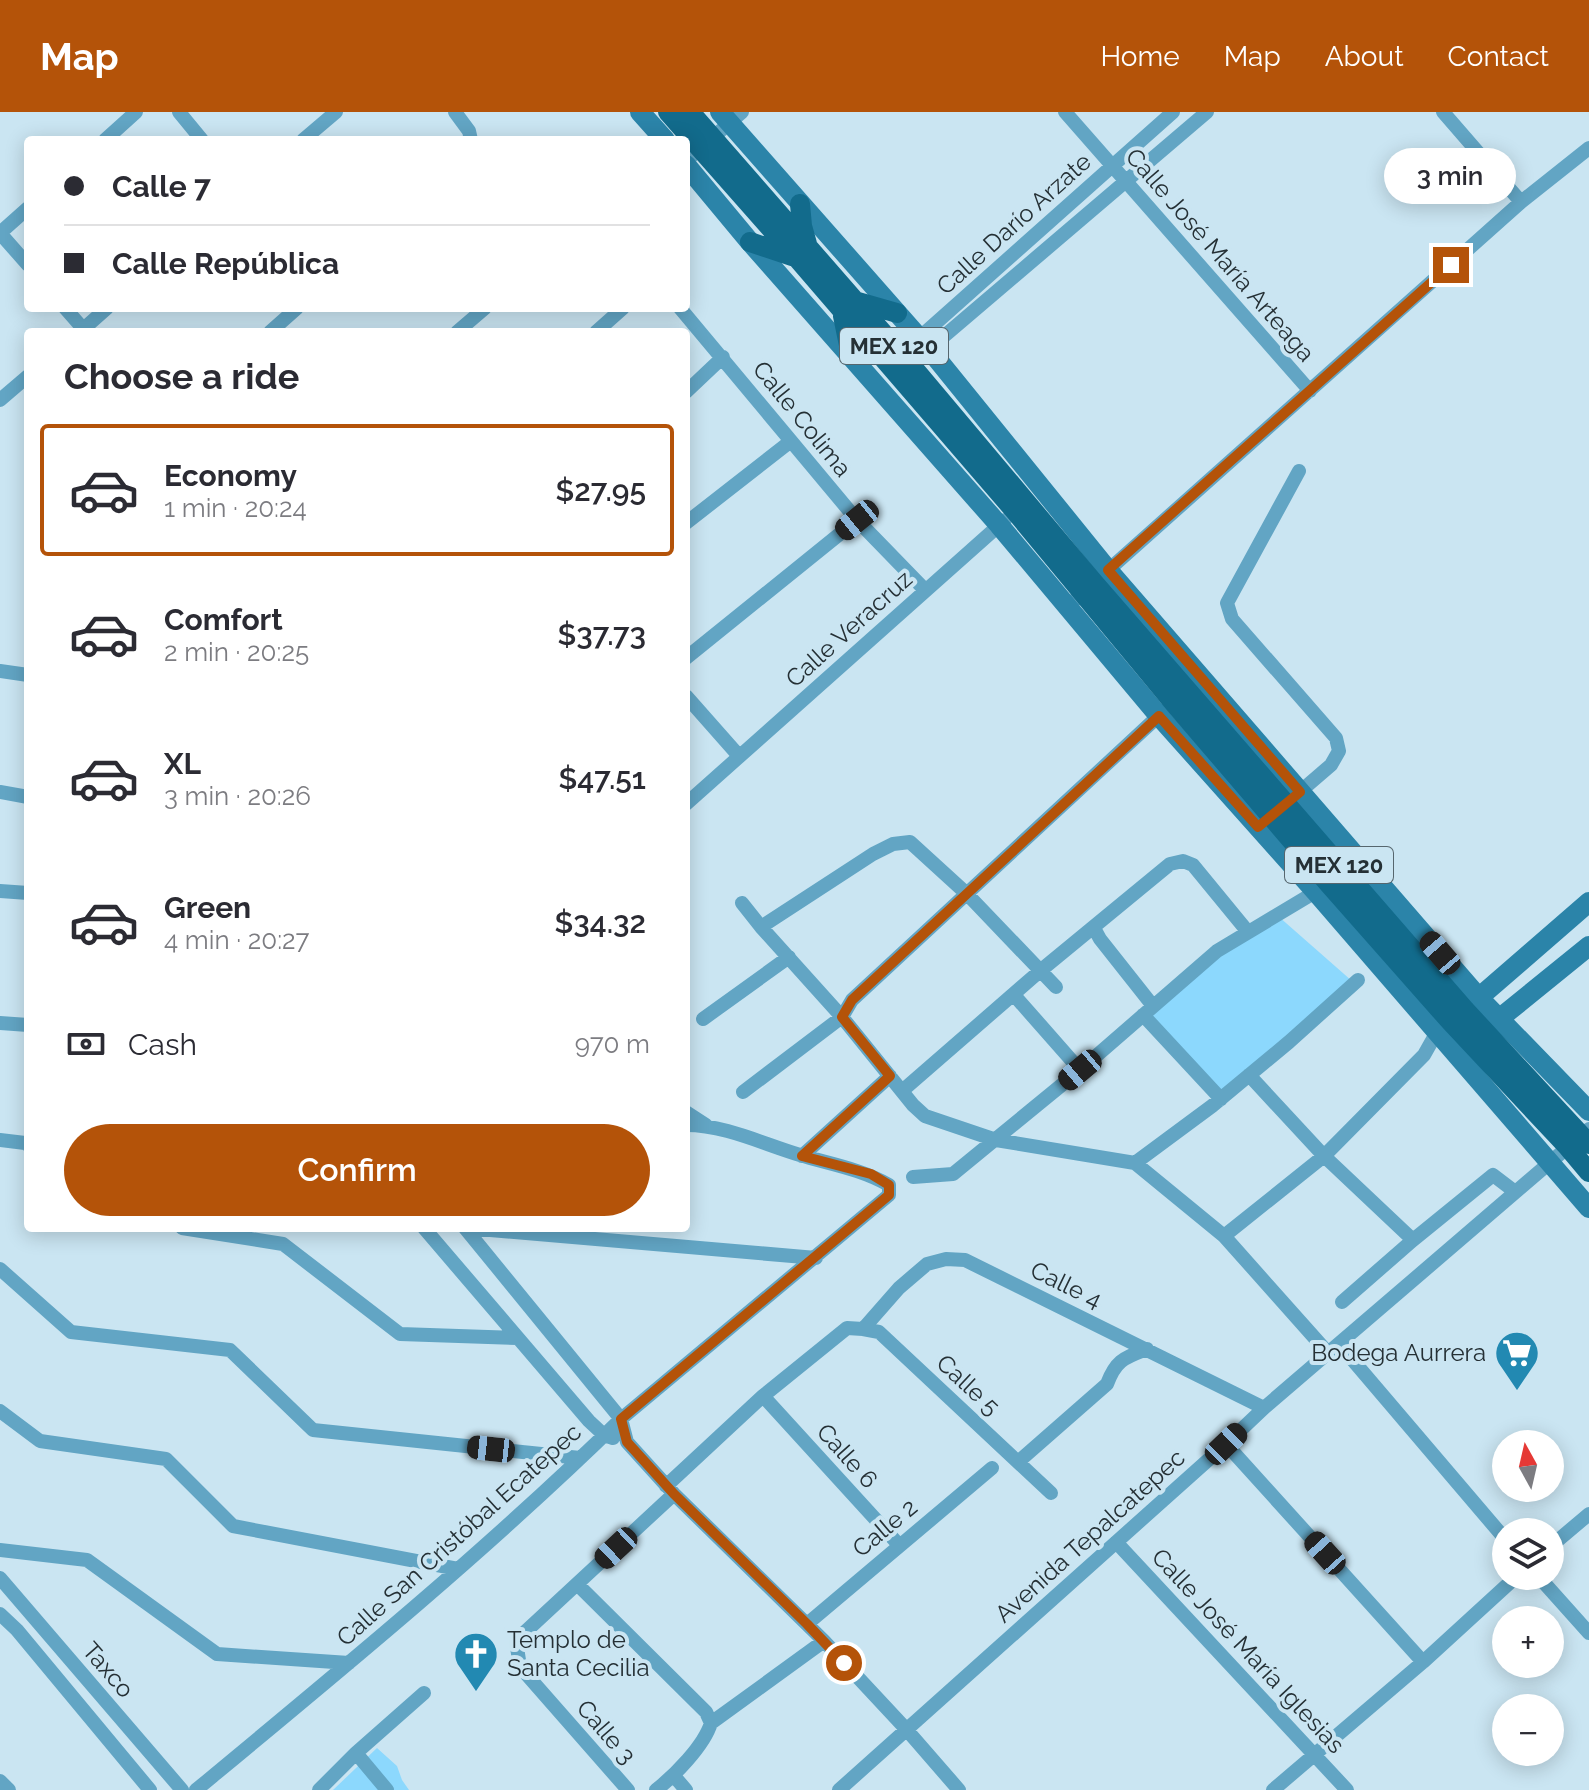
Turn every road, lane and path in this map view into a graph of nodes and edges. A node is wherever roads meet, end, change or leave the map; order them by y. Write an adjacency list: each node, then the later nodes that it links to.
1 (136, 112): 12 (street)
2 (179, 112): 13 (street)
3 (336, 112): 14 (street)
4 (455, 112): 15 (street)
5 (640, 112): 16 (street)
6 (668, 112): 11 (main road, MEX 120)
7 (1065, 112): 18 (street, Calle José María Arteaga)
8 (1173, 112): 18 (street, Calle Darío Arzate)
9 (1207, 112): 19 (street, Calle Darío Arzate)
10 (1443, 112): 20 (street)
11 (704, 132): 21 (street); 24 (street); 25 (main road, MEX 120)
12 (109, 136)
13 (199, 136)
14 (308, 136)
15 (470, 136)
16 (661, 136)
17 (1589, 148): 20 (street)
18 (1113, 165): 19 (street, Calle José María Arteaga); 40 (street, Calle Darío Arzate)
19 (1127, 181): 40 (street, Calle Darío Arzate); 45 (street, Calle José María Arteaga)
20 (1521, 202): 45 (street)
21 (800, 204): 25 (main road); 34 (street)
22 (24, 212): 23 (street)
23 (0, 233): 26 (street)
24 (750, 242): 25 (main road); 41 (street)
25 (803, 253): 27 (main road, MEX 120)
26 (24, 260)
27 (849, 307): 34 (main road); 41 (main road); 50 (main road, MEX 120)
28 (68, 312): 35 (street)
29 (103, 312): 36 (street)
30 (292, 312): 37 (street)
31 (480, 312): 38 (street)
32 (618, 312): 39 (street)
33 (684, 312): 42 (street, Calle Colima)
34 (897, 313): 40 (street)
35 (81, 328)
36 (86, 328)
37 (274, 328)
38 (462, 328)
39 (600, 328)
40 (924, 343): 49 (street)
41 (851, 355): 53 (street)
42 (723, 357): 44 (street); 47 (street, Calle Colima)
43 (24, 379): 46 (street)
44 (690, 388)
45 (1310, 391): 54 (street)
46 (0, 400)
47 (791, 441): 51 (street); 52 (street, Calle Colima)
48 (1299, 471): 66 (street)
49 (1042, 489): 50 (street, Calle Veracruz); 54 (street)
50 (1021, 507): 53 (street, Calle Veracruz); 54 (main road, MEX 120)
51 (690, 520)
52 (857, 520): 55 (street, Calle Colima); 57 (street)
53 (999, 525): 55 (street, Calle Veracruz); 56 (street)
54 (1095, 582): 56 (street); 61 (main road, MEX 120); 66 (main road, MEX 120)
55 (925, 590): 62 (street, Calle Veracruz)
56 (1067, 607): 61 (street)
57 (690, 655)
58 (0, 671): 59 (street)
59 (24, 674)
60 (690, 701): 62 (street)
61 (1166, 710): 66 (main road, MEX 120); 70 (street)
62 (739, 756): 65 (street, Calle Veracruz)
63 (0, 792): 64 (street)
64 (24, 796)
65 (690, 800)
66 (1279, 810): 67 (main road, MEX 120); 87 (main road, MEX 120)
67 (1322, 888): 75 (street); 87 (main road, MEX 120)
68 (0, 891): 69 (street)
69 (24, 893)
70 (967, 894): 73 (street); 78 (street); 83 (street)
71 (1589, 902): 87 (street)
72 (742, 903): 73 (street)
73 (761, 927): 77 (street)
74 (1094, 928): 75 (street); 78 (street); 82 (street)
75 (1248, 932): 82 (street)
76 (1589, 946): 87 (street)
77 (789, 957): 83 (street); 84 (street)
78 (1040, 971): 80 (street); 81 (street)
79 (1358, 980): 89 (street)
80 (1056, 987)
81 (1014, 995): 88 (street); 91 (street)
82 (1148, 1010): 88 (street); 93 (street)
83 (842, 1017): 90 (street); 92 (street)
84 (703, 1019)
85 (0, 1023): 86 (street)
86 (24, 1025)
87 (1467, 1025): 94 (street); 98 (main road, MEX 120); 103 (street); 104 (street)
88 (1080, 1070): 100 (street)
89 (1249, 1075): 93 (street); 103 (street)
90 (890, 1076): 91 (street); 102 (street)
91 (902, 1091): 100 (street)
92 (743, 1092)
93 (1216, 1102): 105 (street)
94 (1589, 1111)
95 (690, 1114): 97 (street)
96 (690, 1125): 97 (street)
97 (707, 1125): 102 (street)
98 (1582, 1139): 104 (street, Avenida Tepalcatepec); 106 (main road, MEX 120)
99 (0, 1140): 101 (street)
100 (996, 1140): 105 (street); 107 (street)
101 (24, 1144)
102 (802, 1156): 116 (street, Calle San Cristóbal Ecatepec)
103 (1324, 1156): 114 (street); 115 (street)
104 (1549, 1162): 108 (street, Avenida Tepalcatepec); 109 (street)
105 (1135, 1163): 114 (street)
106 (1589, 1172)
107 (913, 1177)
108 (1514, 1191): 115 (street); 123 (street, Avenida Tepalcatepec)
109 (1589, 1208)
110 (207, 1232): 121 (street)
111 (427, 1232): 121 (street)
112 (469, 1232): 127 (street)
113 (513, 1232): 116 (street)
114 (1224, 1236): 123 (street)
115 (1413, 1240): 118 (street)
116 (816, 1258): 127 (street, Calle San Cristóbal Ecatepec)
117 (0, 1269): 131 (street)
118 (1342, 1302)
119 (847, 1328): 120 (street, Calle 5); 124 (street, Calle 3)
120 (863, 1329): 122 (street, Calle 4); 132 (street, Calle 5)
121 (517, 1338): 128 (street)
122 (1147, 1349): 125 (street, Calle 4); 132 (street)
123 (1334, 1349): 125 (street, Avenida Tepalcatepec); 137 (street)
124 (763, 1396): 134 (street, Calle 3); 140 (street, Calle 6)
125 (1264, 1408): 130 (street, Avenida Tepalcatepec)
126 (0, 1411): 142 (street)
127 (621, 1419): 128 (street, Calle San Cristóbal Ecatepec); 129 (street)
128 (604, 1435): 129 (street); 131 (street, Calle San Cristóbal Ecatepec)
129 (627, 1442): 134 (street)
130 (1226, 1444): 139 (street, Avenida Tepalcatepec); 153 (street)
131 (580, 1458): 142 (street, Calle San Cristóbal Ecatepec)
132 (1018, 1462): 135 (street, Calle 5)
133 (992, 1468): 140 (street, Calle 2)
134 (670, 1490): 144 (street, Calle 3); 148 (street)
135 (1051, 1493)
136 (1589, 1514): 138 (street)
137 (1492, 1524)
138 (1564, 1535)
139 (1116, 1542): 157 (street, Avenida Tepalcatepec); 159 (street, Calle José María Iglesias)
140 (899, 1545): 148 (street, Calle 2)
141 (0, 1550): 154 (street)
142 (458, 1569): 154 (street, Calle San Cristóbal Ecatepec)
143 (0, 1578): 164 (street, Taxco)
144 (577, 1584): 156 (street); 168 (street, Calle 3)
145 (1502, 1590): 153 (street)
146 (1551, 1590): 151 (street)
147 (0, 1614): 149 (street, Taxco)
148 (807, 1624): 152 (street)
149 (17, 1630): 150 (street); 163 (street, Taxco)
150 (0, 1631)
151 (1589, 1633)
152 (824, 1641): 156 (street); 157 (street)
153 (1423, 1662): 159 (street)
154 (349, 1663): 165 (street, Calle San Cristóbal Ecatepec)
155 (424, 1693): 158 (street)
156 (711, 1723): 160 (street)
157 (906, 1729): 171 (street, Avenida Tepalcatepec); 172 (street)
158 (356, 1753): 166 (street); 167 (street)
159 (1314, 1753): 173 (street); 174 (street, Calle José María Iglesias)
160 (674, 1776): 169 (street); 170 (street)
161 (0, 1781): 162 (street)
162 (9, 1790)
163 (150, 1790)
164 (182, 1790)
165 (196, 1790)
166 (319, 1790)
167 (387, 1790)
168 (628, 1790)
169 (656, 1790)
170 (686, 1790)
171 (839, 1790)
172 (959, 1790)
173 (1273, 1790)
174 (1347, 1790)

